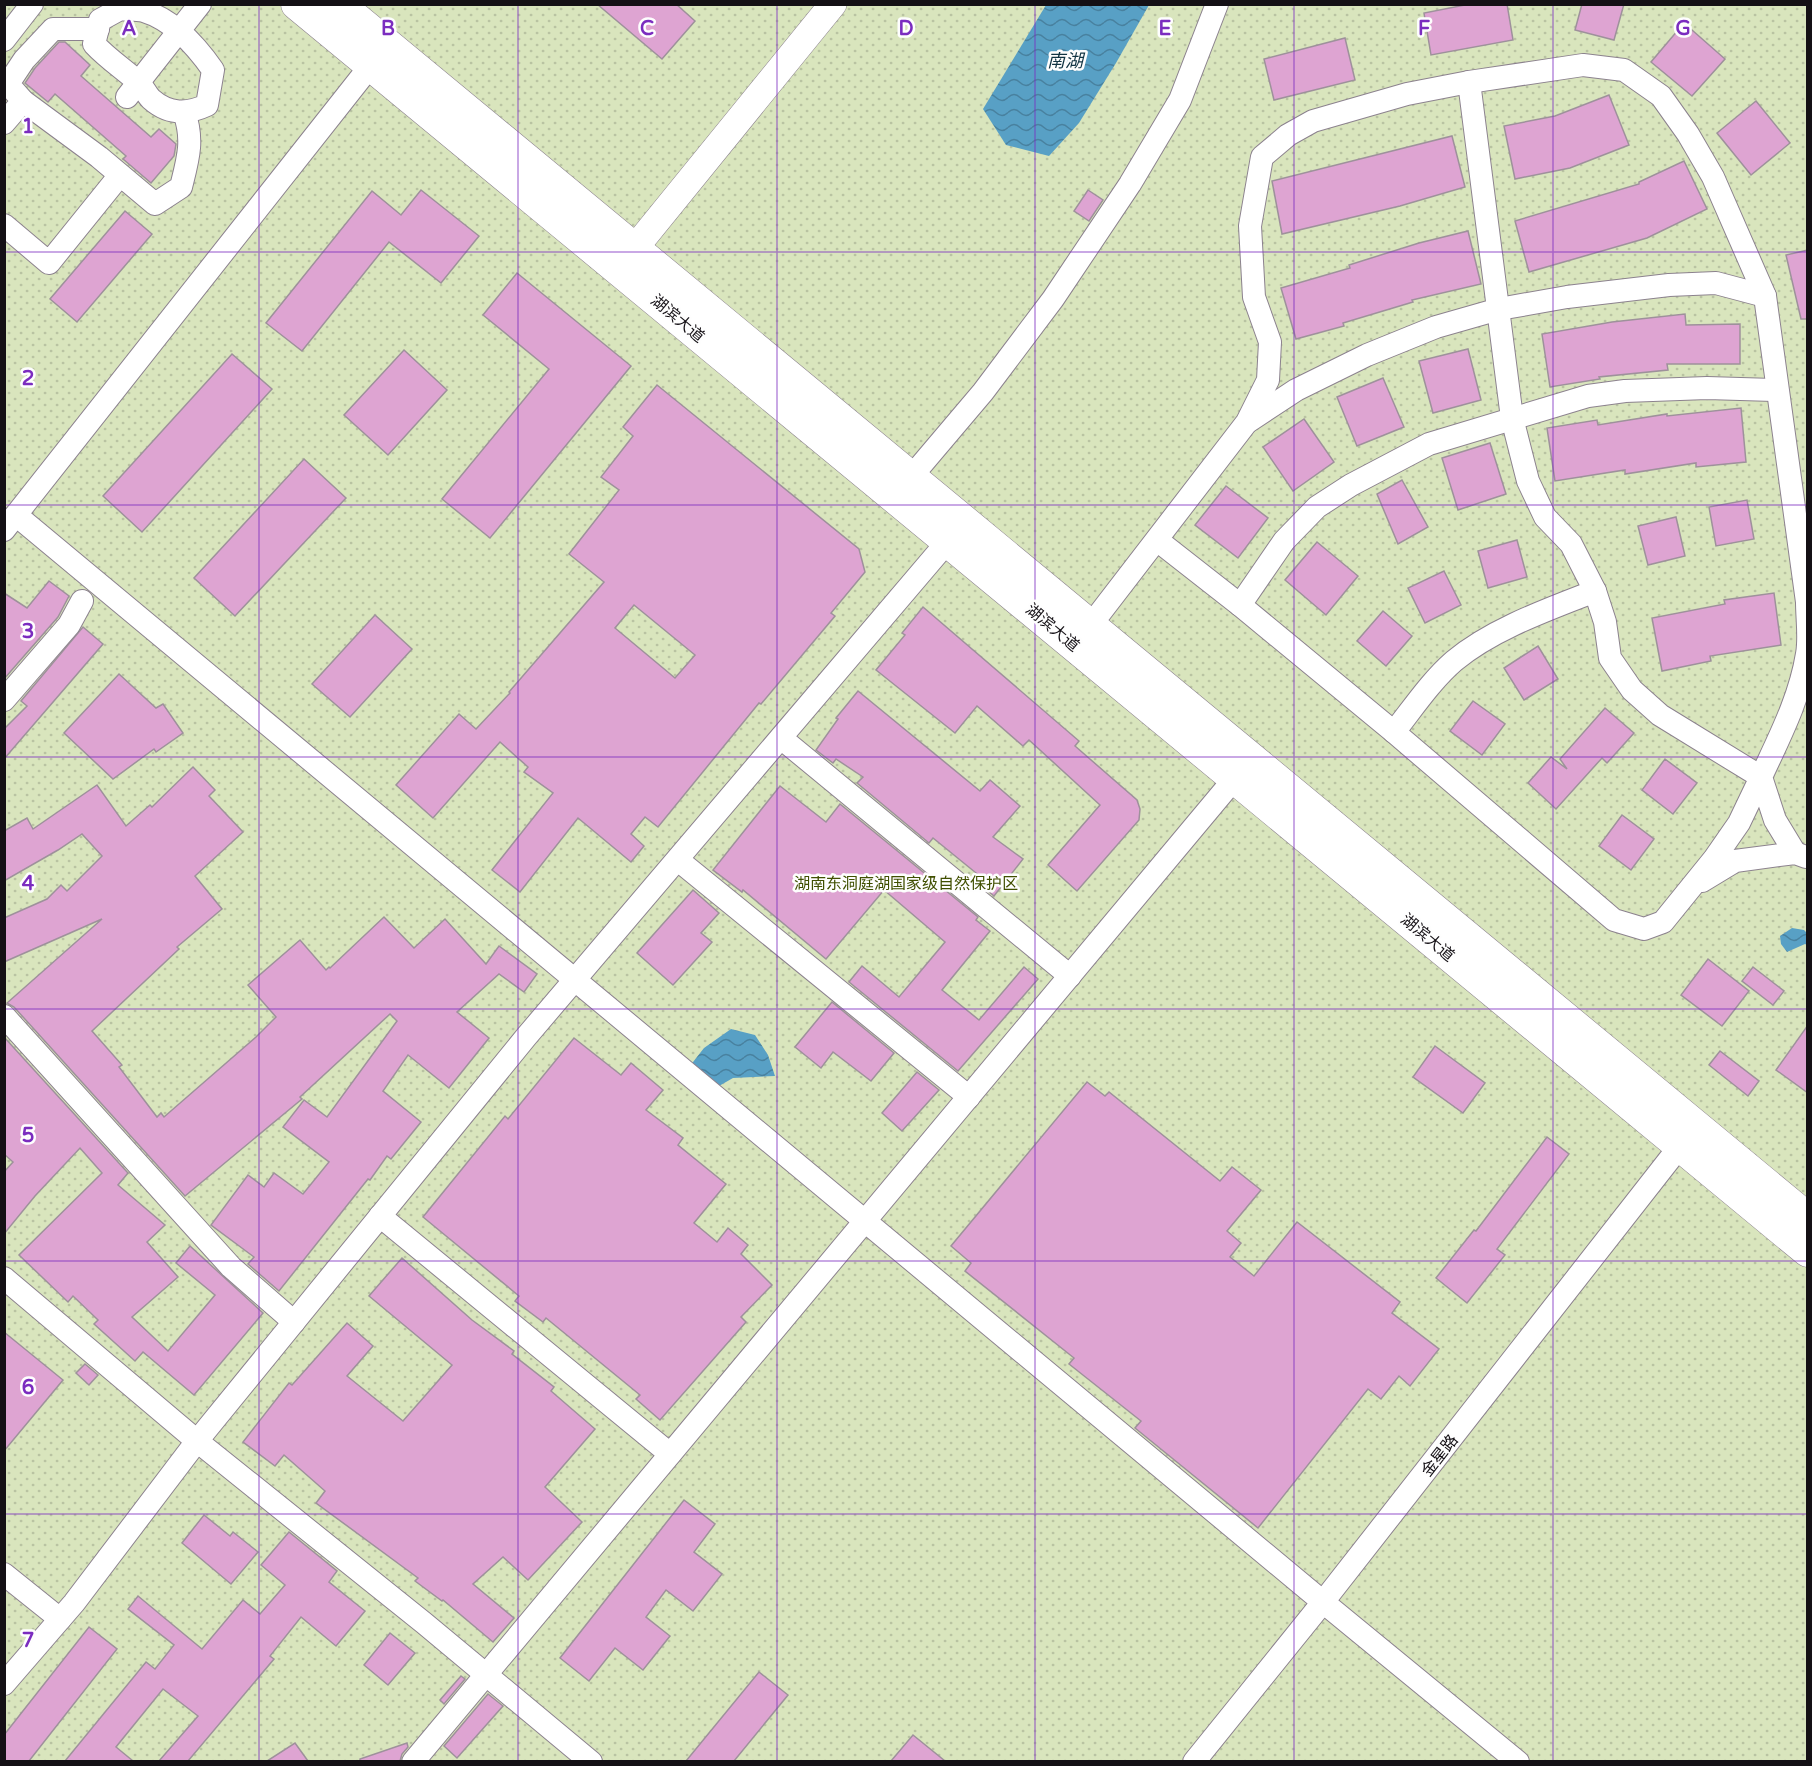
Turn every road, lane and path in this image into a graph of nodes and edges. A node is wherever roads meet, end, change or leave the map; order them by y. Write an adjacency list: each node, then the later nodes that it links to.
1 (32, 4): 9 (street)
2 (200, 4): 8 (street)
3 (297, 4): 10 (highway, 湖滨大道)
4 (338, 4): 18 (highway, 湖滨大道)
5 (833, 4): 18 (main road)
6 (1217, 4): 24 (street)
7 (98, 29): 8 (street); 12 (street); 13 (street)
8 (178, 32): 12 (street); 14 (street)
9 (4, 40)
10 (371, 65): 25 (street); 27 (highway, 湖滨大道)
11 (1469, 82): 19 (street); 20 (street); 23 (street)
12 (133, 90): 14 (street)
13 (23, 101): 15 (street); 16 (street)
14 (184, 112): 16 (street)
15 (4, 123)
16 (120, 175): 17 (street)
17 (4, 225)
18 (634, 249): 24 (highway, 湖滨大道)
19 (1765, 296): 20 (street); 35 (street)
20 (1499, 309): 22 (street); 23 (street)
21 (1774, 390): 22 (street)
22 (1512, 418): 28 (street); 30 (street)
23 (1247, 422): 26 (street)
24 (911, 477): 31 (highway, 湖滨大道)
25 (10, 522): 41 (street)
26 (1157, 540): 30 (street); 31 (street)
27 (948, 541): 34 (street); 36 (highway, 湖滨大道)
28 (1595, 591): 33 (street); 35 (street)
29 (82, 601): 32 (street)
30 (1240, 605): 33 (street)
31 (1090, 626): 46 (highway, 湖滨大道)
32 (4, 700)
33 (1394, 732): 39 (street)
34 (781, 738): 38 (street); 40 (street)
35 (1761, 777): 37 (street); 39 (street)
36 (1235, 778): 40 (street); 44 (highway, 湖滨大道)
37 (1801, 855): 39 (street)
38 (678, 860): 41 (street); 43 (street)
39 (1690, 888)
40 (1070, 976): 43 (street)
41 (576, 980): 45 (street); 47 (street)
42 (4, 1016): 50 (street)
43 (969, 1097): 47 (street)
44 (1680, 1146): 48 (highway, 湖滨大道); 54 (street, 金星路)
45 (380, 1216): 50 (street); 52 (street)
46 (1808, 1219)
47 (865, 1221): 52 (street); 54 (street)
48 (1808, 1251)
49 (4, 1278): 51 (street)
50 (294, 1322): 51 (street)
51 (197, 1442): 55 (street); 56 (street)
52 (670, 1454): 56 (street)
53 (4, 1574): 55 (street)
54 (1323, 1602): 60 (street, 金星路); 61 (street)
55 (60, 1619): 57 (street)
56 (486, 1674): 58 (street); 59 (street)
57 (4, 1684)
58 (413, 1761)
59 (591, 1761)
60 (1194, 1761)
61 (1518, 1761)

